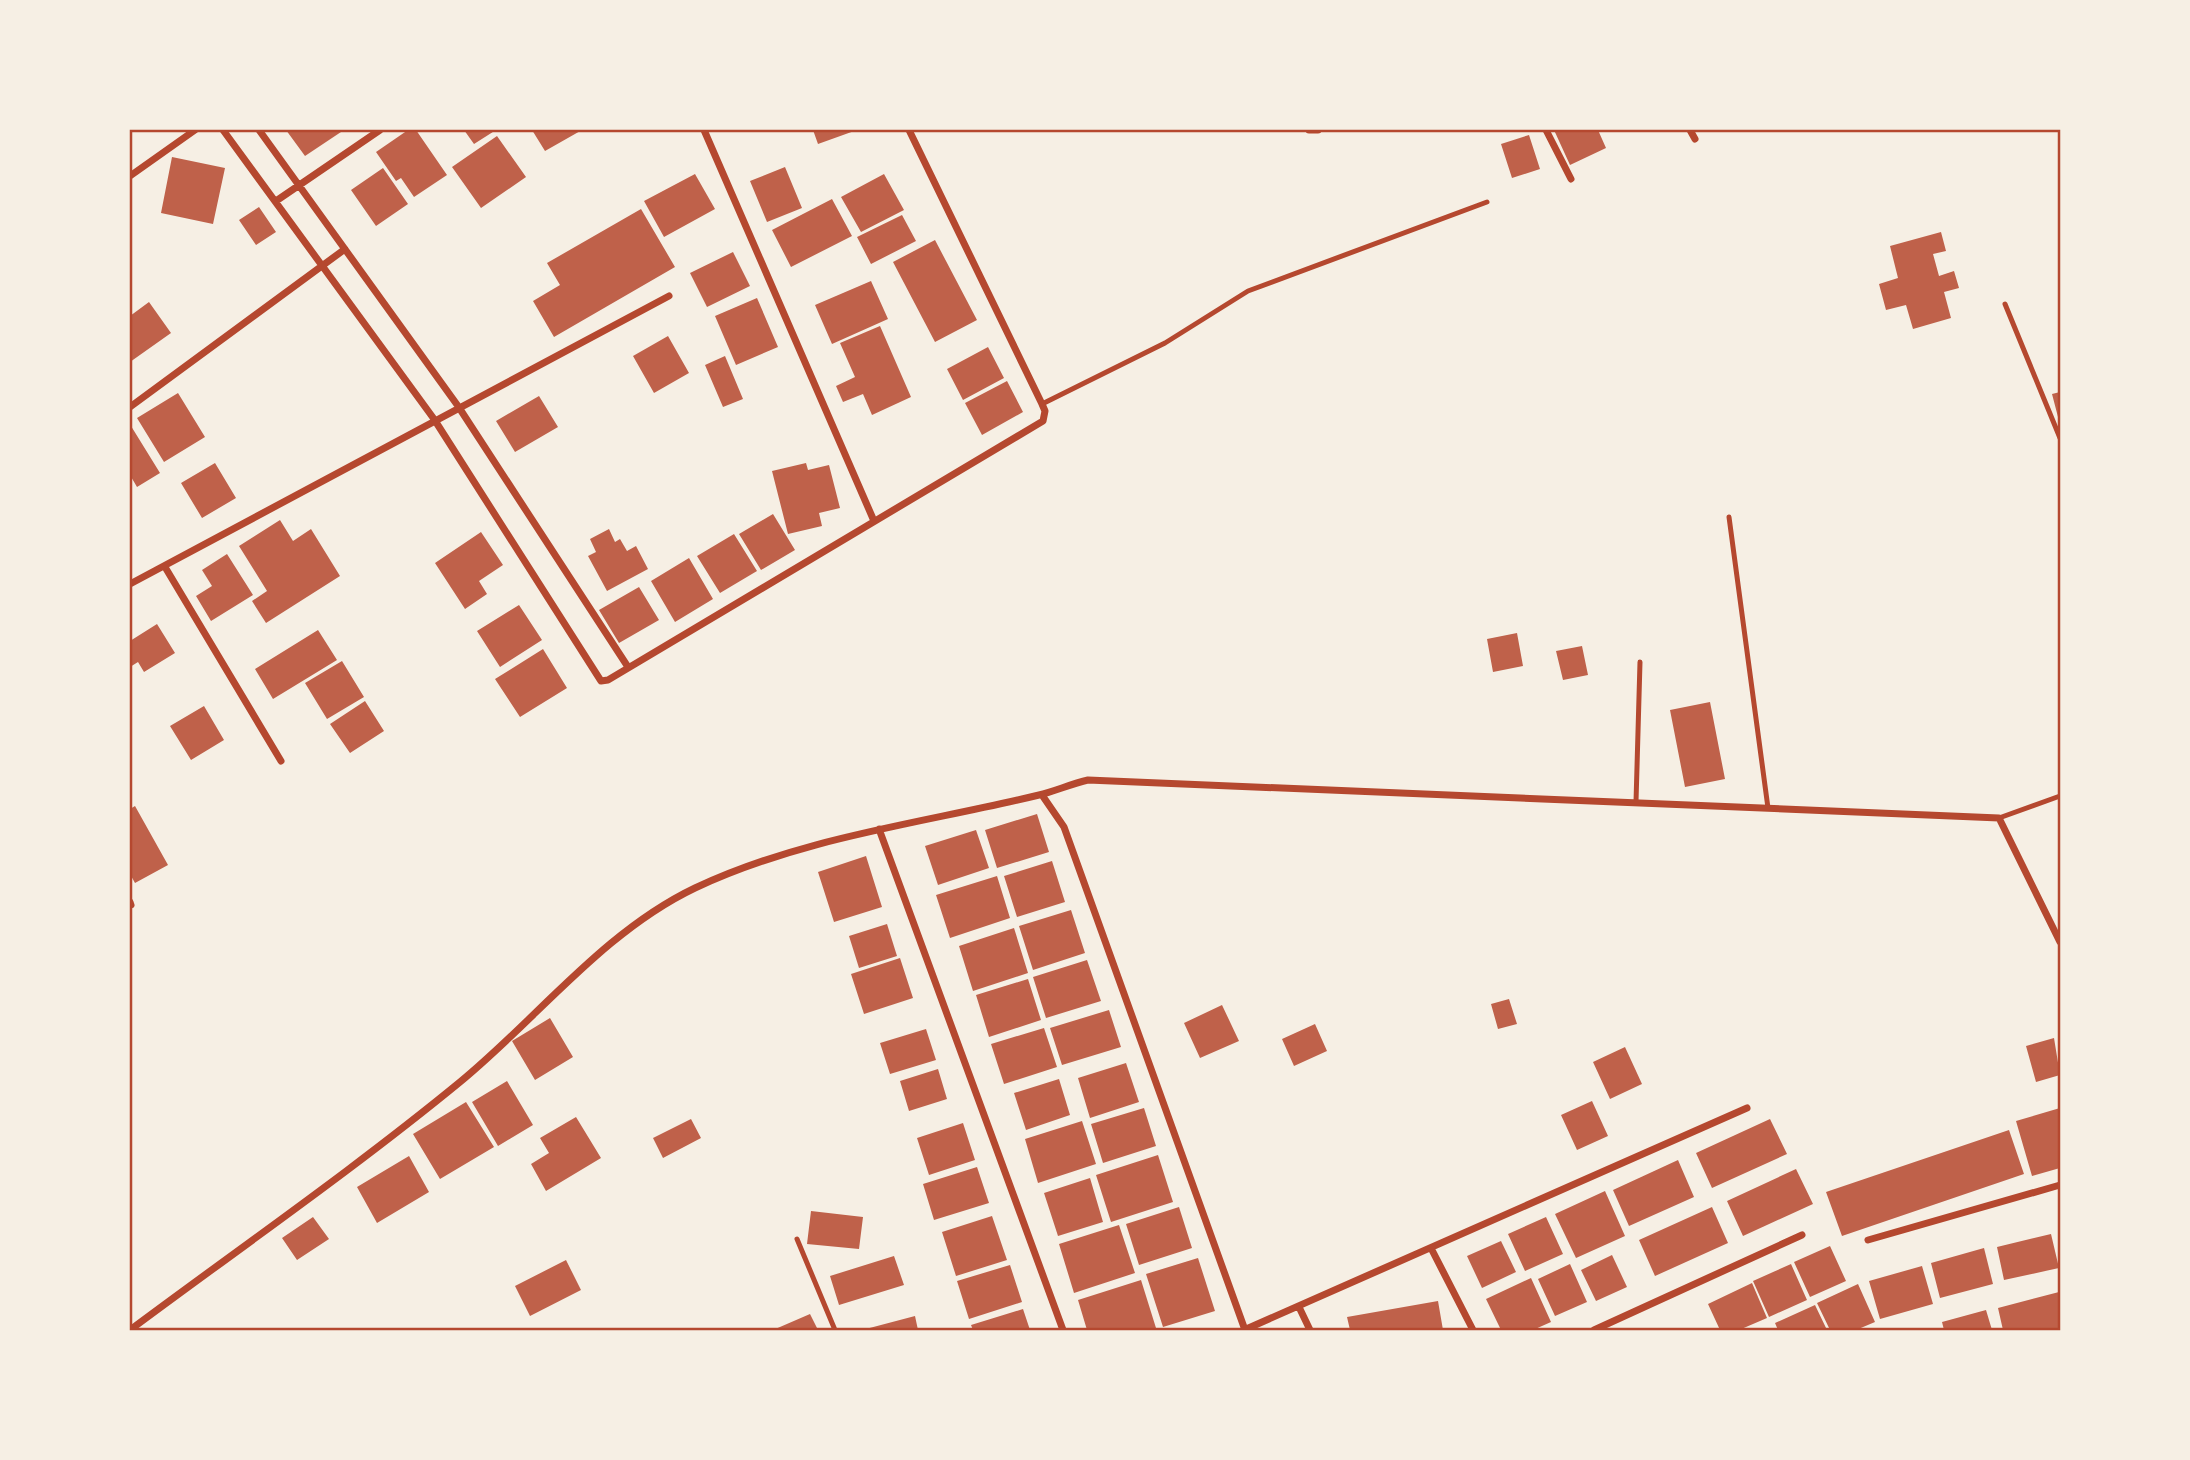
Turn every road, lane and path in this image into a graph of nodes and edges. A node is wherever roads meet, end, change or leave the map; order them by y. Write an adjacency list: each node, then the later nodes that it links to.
1 (195, 130): 12 (street)
2 (223, 130): 15 (street)
3 (259, 130): 14 (street)
4 (380, 130): 14 (street)
5 (704, 130): 27 (street)
6 (909, 130): 21 (street)
7 (1310, 130): 8 (street)
8 (1318, 130)
9 (1546, 130): 13 (street)
10 (1690, 130): 11 (street)
11 (1695, 139)
12 (130, 176)
13 (1571, 180)
14 (299, 185): 15 (street); 17 (street)
15 (276, 201): 18 (street)
16 (1487, 202): 21 (lane)
17 (345, 248): 18 (street); 22 (street)
18 (322, 264): 23 (street); 24 (street)
19 (669, 296): 22 (street)
20 (2005, 304): 25 (lane)
21 (1042, 404): 27 (street)
22 (458, 406): 24 (street); 31 (street)
23 (130, 407)
24 (434, 419): 28 (street); 31 (street)
25 (2060, 438)
26 (1729, 517): 36 (lane)
27 (874, 521): 31 (street)
28 (165, 567): 29 (street); 32 (street)
29 (130, 584)
30 (1640, 662): 35 (lane)
31 (628, 667)
32 (281, 761)
33 (1042, 795): 35 (street); 38 (street); 47 (street)
34 (2060, 796): 37 (lane)
35 (1636, 802): 36 (street)
36 (1768, 808): 37 (street)
37 (1999, 818): 39 (street)
38 (879, 829): 48 (street); 50 (street)
39 (2060, 942)
40 (1747, 1108): 45 (street)
41 (2060, 1185): 44 (street)
42 (1802, 1235): 53 (street)
43 (797, 1239): 49 (lane)
44 (1868, 1240)
45 (1432, 1250): 46 (street); 52 (street)
46 (1299, 1307): 47 (street); 51 (street)
47 (1245, 1330)
48 (130, 1331)
49 (835, 1331)
50 (1063, 1331)
51 (1310, 1331)
52 (1473, 1331)
53 (1594, 1331)

